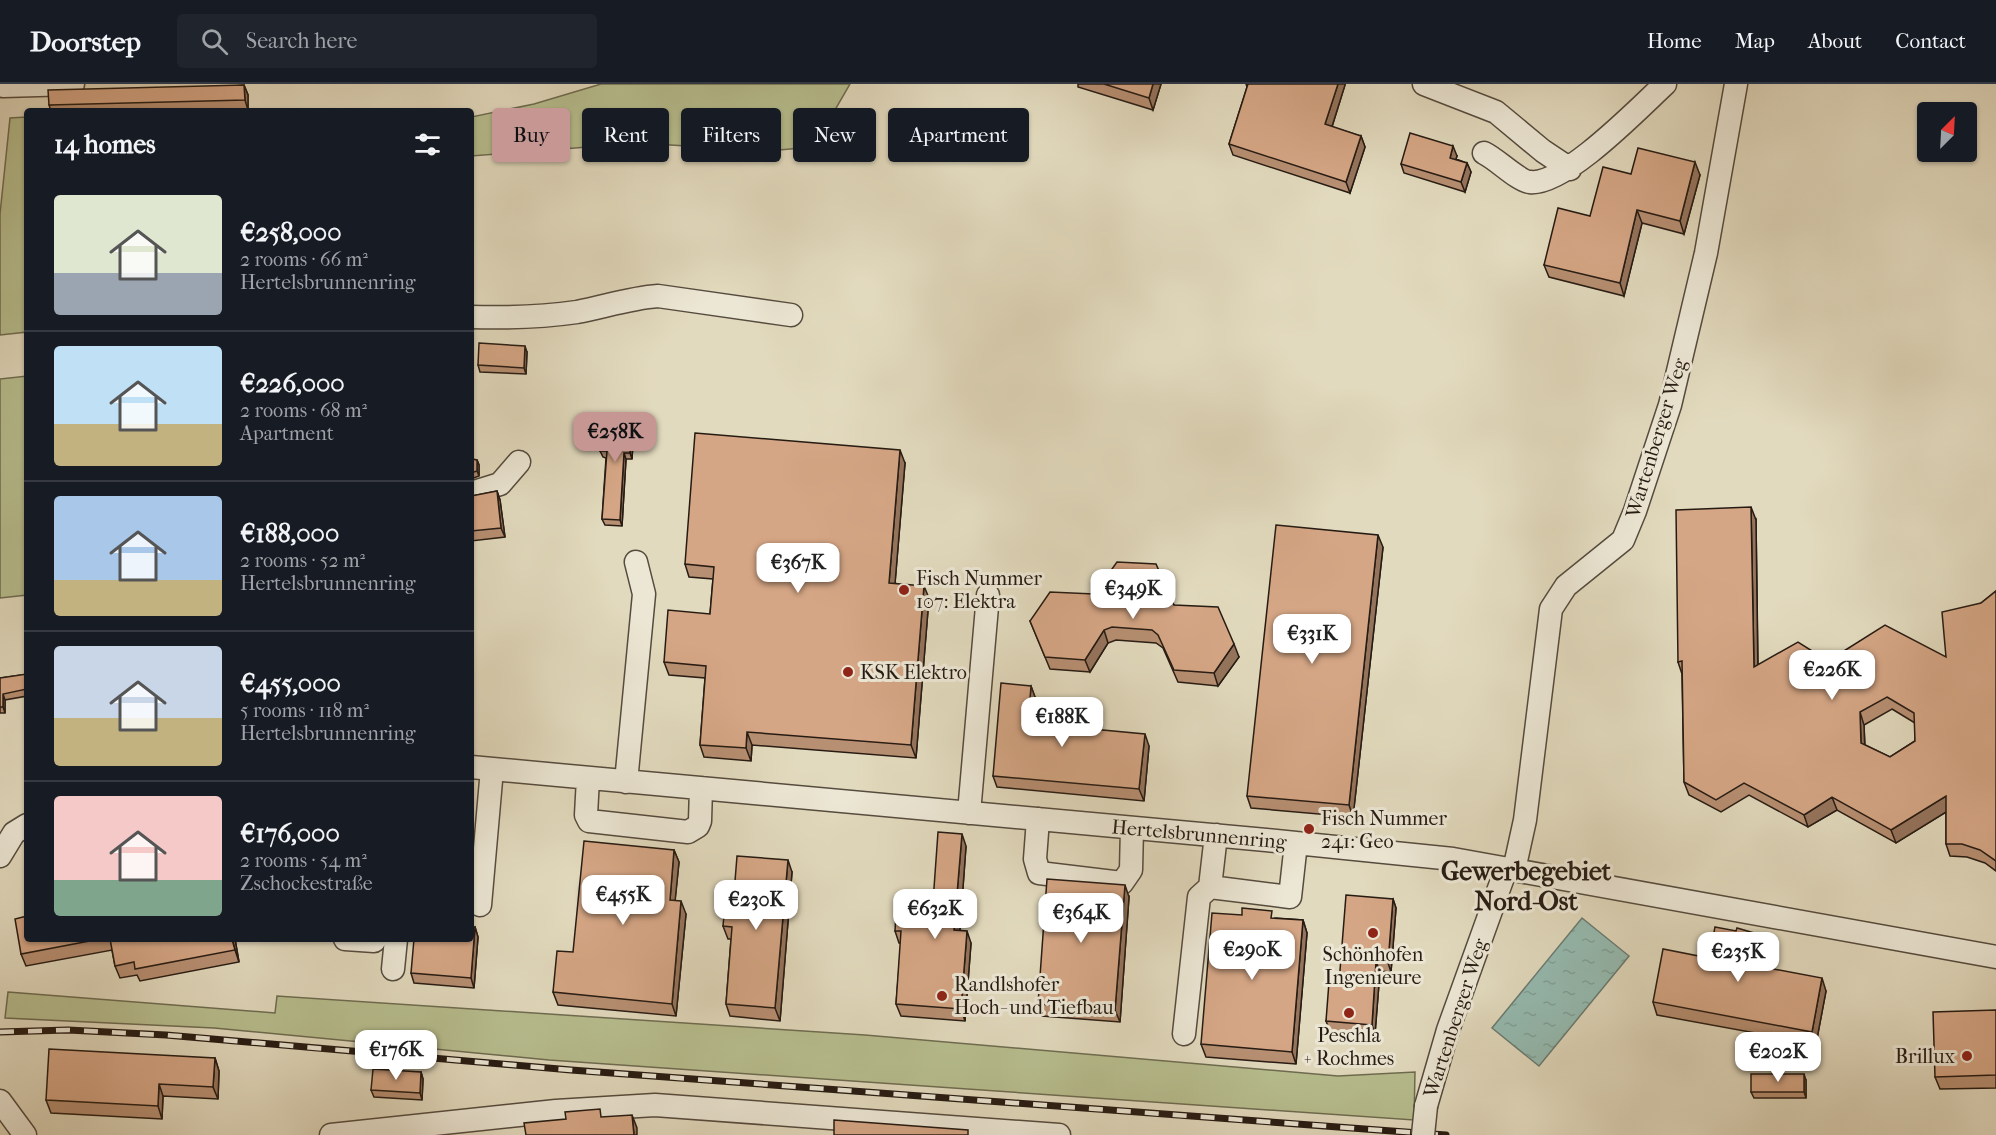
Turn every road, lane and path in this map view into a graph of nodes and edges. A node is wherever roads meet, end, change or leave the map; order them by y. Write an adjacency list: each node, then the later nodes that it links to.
1 (73, 84): 5 (street)
2 (1424, 84): 7 (street)
3 (1665, 84): 7 (street)
4 (1736, 84): 25 (street, Wartenberger Weg)
5 (3, 86)
6 (1484, 153): 7 (street)
7 (1570, 169)
8 (791, 315): 9 (street)
9 (474, 317)
10 (519, 462): 11 (street)
11 (474, 492)
12 (636, 562): 16 (street)
13 (988, 595): 18 (street)
14 (481, 768): 15 (street, Hertelsbrunnenring); 27 (street)
15 (588, 778): 16 (street, Hertelsbrunnenring); 17 (street)
16 (626, 782): 17 (street, Hertelsbrunnenring)
17 (701, 788): 18 (street, Hertelsbrunnenring)
18 (969, 813): 19 (street, Hertelsbrunnenring)
19 (1038, 819): 21 (street, Hertelsbrunnenring); 21 (street)
20 (14, 826): 24 (street)
21 (1132, 828): 22 (street, Hertelsbrunnenring)
22 (1216, 835): 23 (street, Hertelsbrunnenring); 26 (street)
23 (1296, 843): 25 (street, Hertelsbrunnenring); 26 (street)
24 (0, 856)
25 (1510, 870): 29 (street, Hertelsbrunnenring); 36 (street, Wartenberger Weg, bridge)
26 (1210, 887): 31 (street)
27 (480, 905)
28 (386, 942): 30 (street)
29 (1996, 957)
30 (393, 969)
31 (1184, 1034)
32 (0, 1101): 33 (street)
33 (25, 1135)
34 (332, 1135): 35 (street)
35 (1059, 1135)
36 (1424, 1135)

